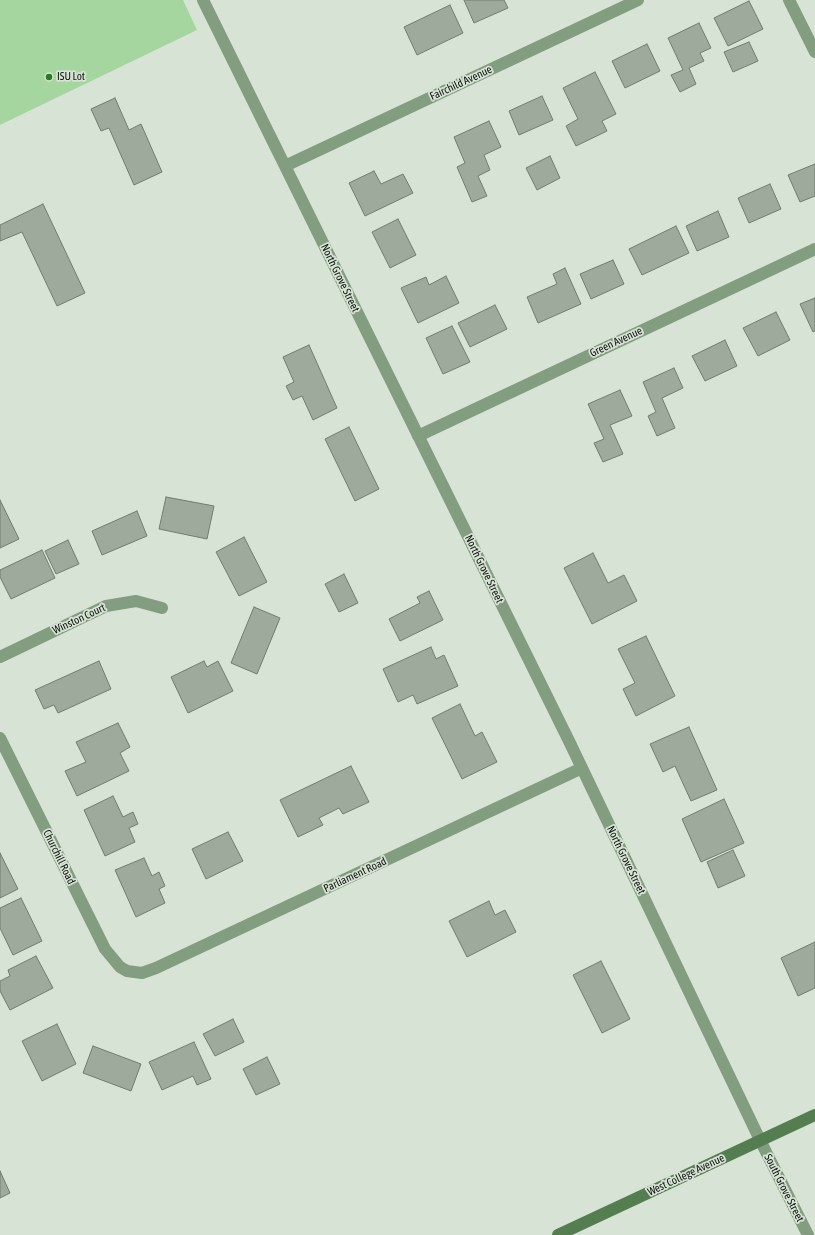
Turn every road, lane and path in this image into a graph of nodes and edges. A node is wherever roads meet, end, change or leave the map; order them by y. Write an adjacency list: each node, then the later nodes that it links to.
1 (203, 0): 5 (street, North Grove Street)
2 (638, 0): 5 (street, Fairchild Avenue)
3 (789, 0): 4 (street)
4 (815, 52)
5 (285, 166): 7 (street, North Grove Street)
6 (815, 249): 7 (street, Green Avenue)
7 (418, 436): 11 (street, North Grove Street)
8 (162, 608): 9 (street, Winston Court)
9 (0, 656)
10 (0, 738): 12 (street, Churchill Road)
11 (582, 768): 12 (street, Parliament Road); 14 (street, North Grove Street)
12 (127, 971)
13 (815, 1114): 14 (main road, West College Avenue)
14 (760, 1140): 15 (main road, West College Avenue); 16 (street, South Grove Street)
15 (558, 1235)
16 (808, 1235)

